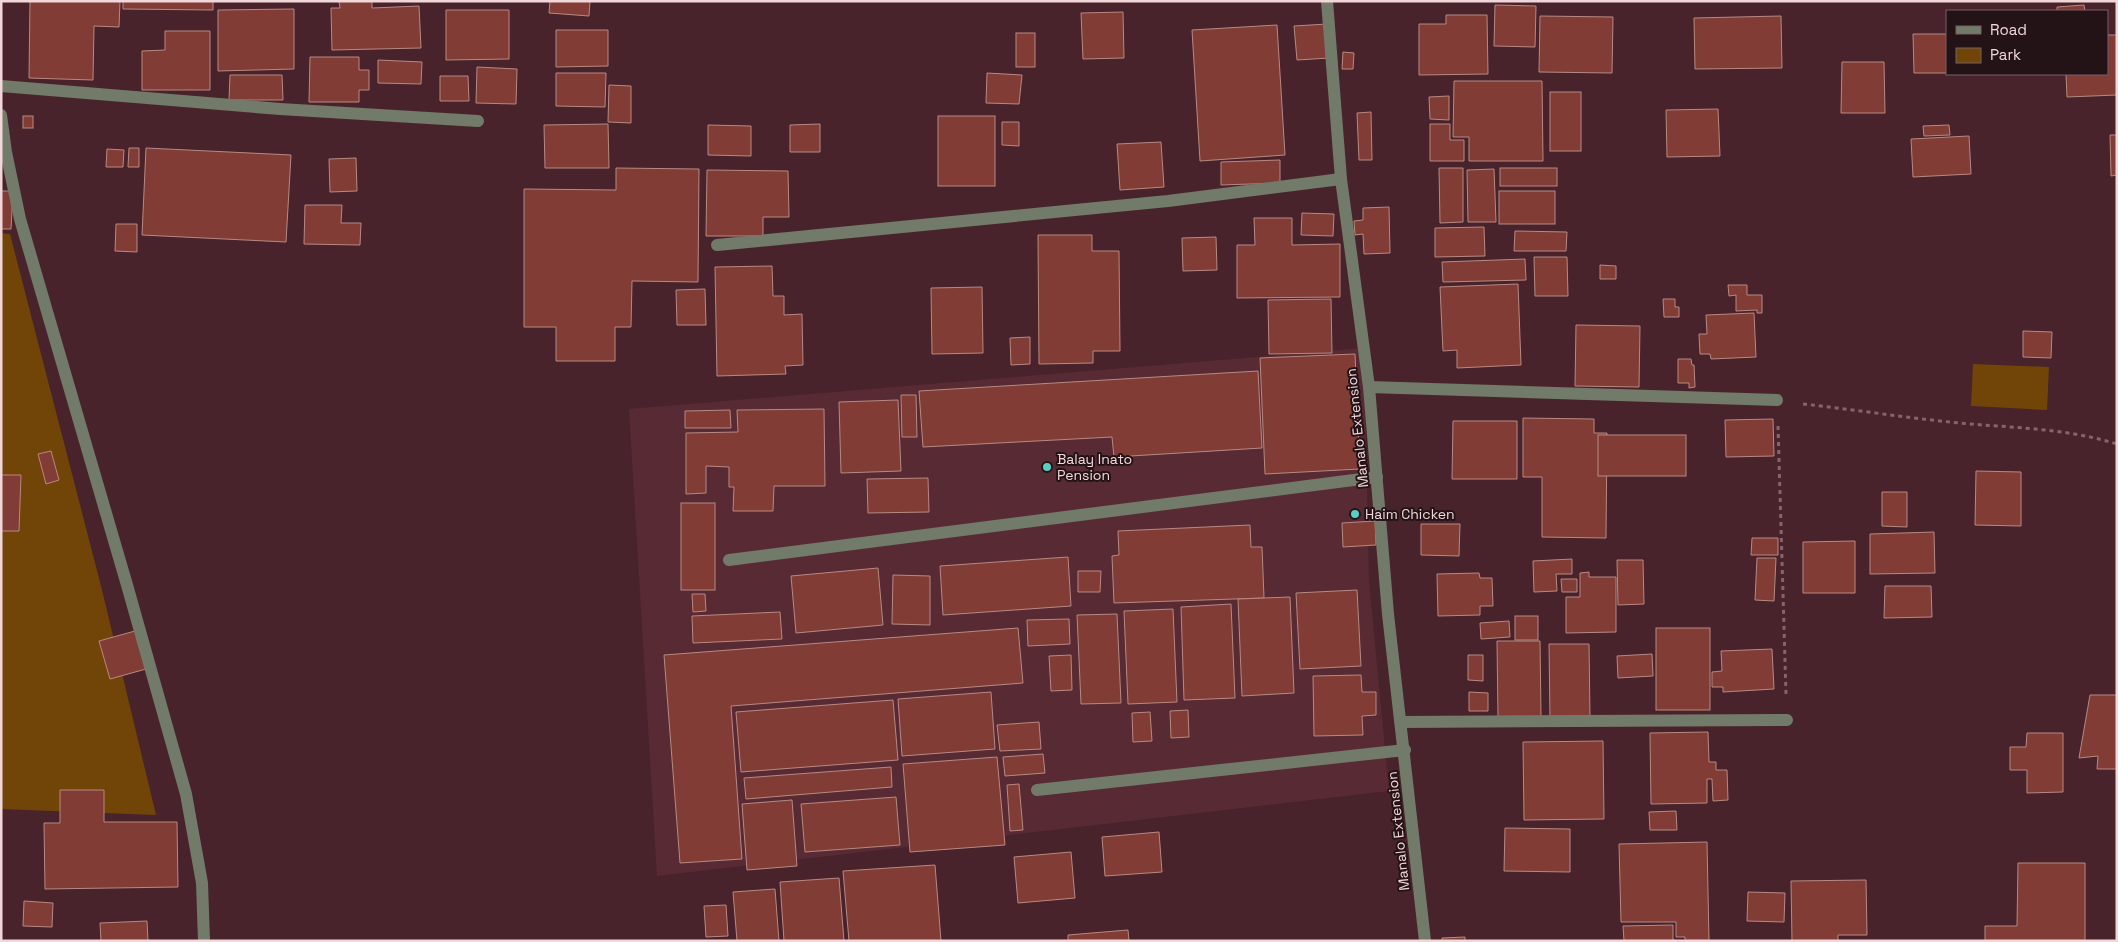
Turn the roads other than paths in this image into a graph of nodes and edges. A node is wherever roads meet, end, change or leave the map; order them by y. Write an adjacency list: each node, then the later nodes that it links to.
1 (1327, 1): 6 (street, Manalo Extension)
2 (1, 86): 4 (street)
3 (1, 115): 5 (street)
4 (478, 121)
5 (4, 152): 16 (street)
6 (1341, 179): 7 (street); 8 (street, Manalo Extension)
7 (717, 245)
8 (1369, 387): 9 (street); 10 (street, Manalo Extension)
9 (1777, 400)
10 (1377, 477): 11 (street); 13 (street, Manalo Extension)
11 (729, 560)
12 (1787, 720): 13 (street)
13 (1402, 722): 14 (street, Manalo Extension)
14 (1404, 750): 15 (street); 17 (street, Manalo Extension)
15 (1037, 790)
16 (204, 941)
17 (1425, 941)

